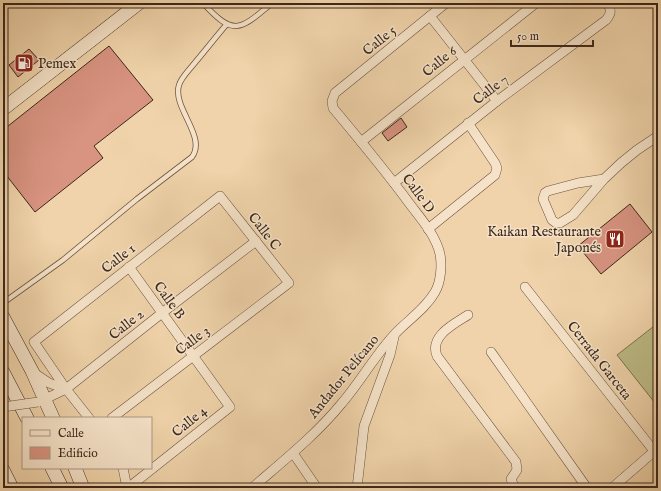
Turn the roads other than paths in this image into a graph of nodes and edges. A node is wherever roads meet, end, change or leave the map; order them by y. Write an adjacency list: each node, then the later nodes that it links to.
1 (138, 3): 12 (main road)
2 (203, 3): 8 (lane)
3 (272, 3): 8 (lane)
4 (446, 3): 7 (street, Calle 5)
5 (536, 3): 9 (street, Calle 6)
6 (607, 3): 11 (street, Calle 7)
7 (430, 16): 9 (street); 10 (street, Calle 5)
8 (226, 25): 24 (lane)
9 (464, 59): 11 (street); 15 (street, Calle 6)
10 (332, 101): 15 (street, Calle D)
11 (497, 101): 13 (street, Calle 7)
12 (3, 109)
13 (468, 124): 17 (street, Calle 7); 19 (street)
14 (658, 136): 16 (street)
15 (361, 142): 17 (street, Calle D)
16 (604, 179): 16 (street)
17 (394, 183): 19 (street, Calle D)
18 (220, 196): 20 (street, Calle C); 21 (street, Calle 1)
19 (428, 228): 25 (street, Calle D)
20 (256, 241): 22 (street, Calle C); 26 (street, Calle 2)
21 (130, 267): 26 (street, Calle B); 34 (street, Calle 1)
22 (289, 283): 31 (street, Calle 3)
23 (525, 287): 42 (street, Cerrada Garceta)
24 (3, 303)
25 (419, 312): 29 (street, Andador Pelícano)
26 (162, 313): 31 (street, Calle B); 34 (street, Calle 2)
27 (468, 315): 57 (street)
28 (3, 317): 32 (main road)
29 (394, 334): 43 (street, Andador Pelícano); 56 (street)
30 (491, 352): 58 (street)
31 (194, 356): 36 (street, Calle B); 41 (street, Calle 3)
32 (32, 371): 34 (street); 35 (main road)
33 (3, 372): 38 (main road)
34 (66, 389): 35 (street, Calle 2); 40 (street)
35 (42, 401): 37 (street, Calle 2, bridge); 39 (main road)
36 (230, 406): 48 (street, Calle 4)
37 (3, 407)
38 (26, 417)
39 (53, 417)
40 (88, 417)
41 (113, 417)
42 (656, 449): 59 (street)
43 (293, 453): 54 (street, Andador Pelícano); 55 (street)
44 (52, 469): 51 (main road)
45 (75, 469): 52 (main road)
46 (123, 469): 53 (street)
47 (152, 469): 53 (street, Calle 4)
48 (152, 469)
49 (3, 470): 50 (main road)
50 (12, 488)
51 (62, 488)
52 (83, 488)
53 (128, 488)
54 (252, 488)
55 (317, 488)
56 (357, 488)
57 (516, 488)
58 (587, 488)
59 (612, 488)

